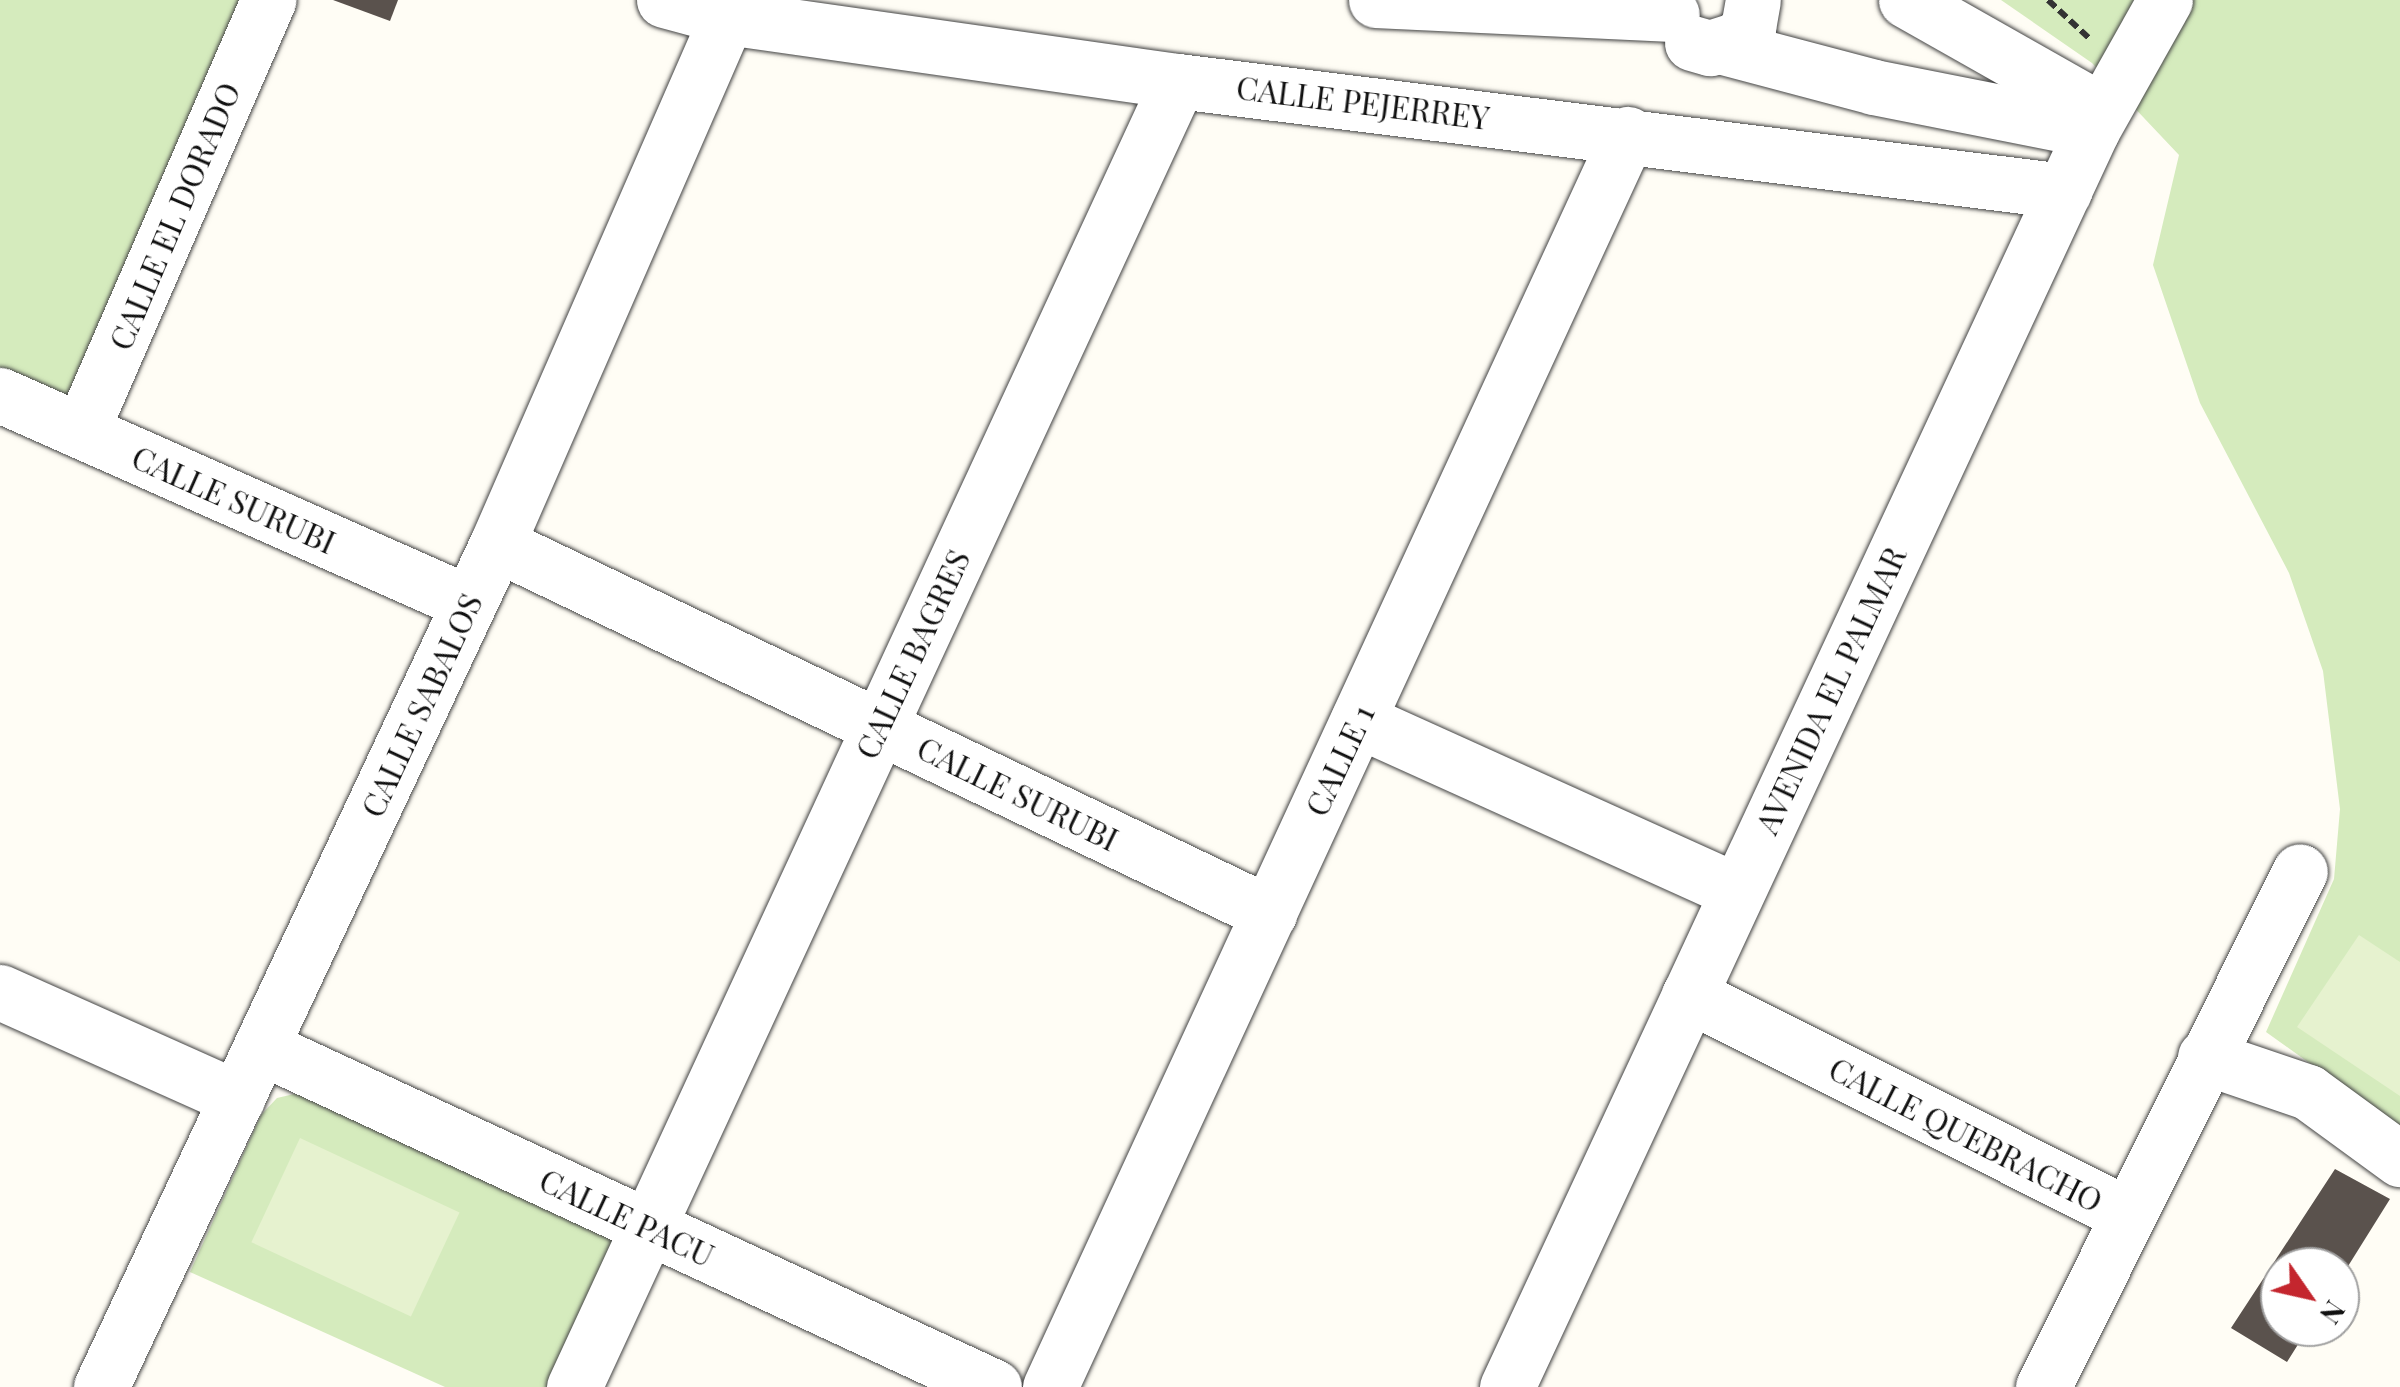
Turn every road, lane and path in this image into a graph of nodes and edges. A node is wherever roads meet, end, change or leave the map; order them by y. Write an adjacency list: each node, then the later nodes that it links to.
1 (268, 0): 16 (street, CALLE EL DORADO)
2 (664, 0): 9 (street, CALLE PEJERREY)
3 (1376, 0): 8 (street)
4 (1753, 0): 10 (street)
5 (1906, 0): 12 (street)
6 (2048, 0): 12 (path)
7 (2165, 0): 12 (street, AVENIDA EL PALMAR)
8 (1672, 7): 10 (street)
9 (727, 17): 11 (street, CALLE PEJERREY); 17 (street, CALLE SABALOS)
10 (1723, 47): 12 (street)
11 (1178, 81): 13 (street, CALLE PEJERREY); 20 (street, CALLE BAGRES)
12 (2106, 103): 14 (street, AVENIDA EL PALMAR)
13 (1628, 134): 14 (street, CALLE PEJERREY); 19 (street, CALLE 1)
14 (2064, 191): 22 (street, AVENIDA EL PALMAR)
15 (0, 395): 16 (street, CALLE SURUBI)
16 (80, 431): 18 (street, CALLE SURUBI)
17 (497, 544): 18 (street, CALLE SABALOS); 20 (street, CALLE SURUBI)
18 (469, 604): 26 (street, CALLE SABALOS)
19 (1358, 720): 22 (street); 23 (street, CALLE 1)
20 (878, 726): 23 (street, CALLE SURUBI); 31 (street, CALLE BAGRES)
21 (2300, 870): 27 (street)
22 (1736, 890): 25 (street, AVENIDA EL PALMAR)
23 (1269, 913): 35 (street, CALLE 1)
24 (0, 992): 28 (street)
25 (1689, 995): 30 (street, CALLE QUEBRACHO); 36 (street, AVENIDA EL PALMAR)
26 (261, 1047): 28 (street, CALLE SABALOS); 31 (street, CALLE PACU)
27 (2205, 1057): 29 (street); 30 (street)
28 (237, 1098): 32 (street, CALLE SABALOS)
29 (2400, 1159)
30 (2125, 1213): 37 (street, CALLE QUEBRACHO)
31 (647, 1227): 33 (street, CALLE BAGRES); 34 (street, CALLE PACU)
32 (101, 1387)
33 (574, 1387)
34 (994, 1387)
35 (1050, 1387)
36 (1507, 1387)
37 (2043, 1387)

